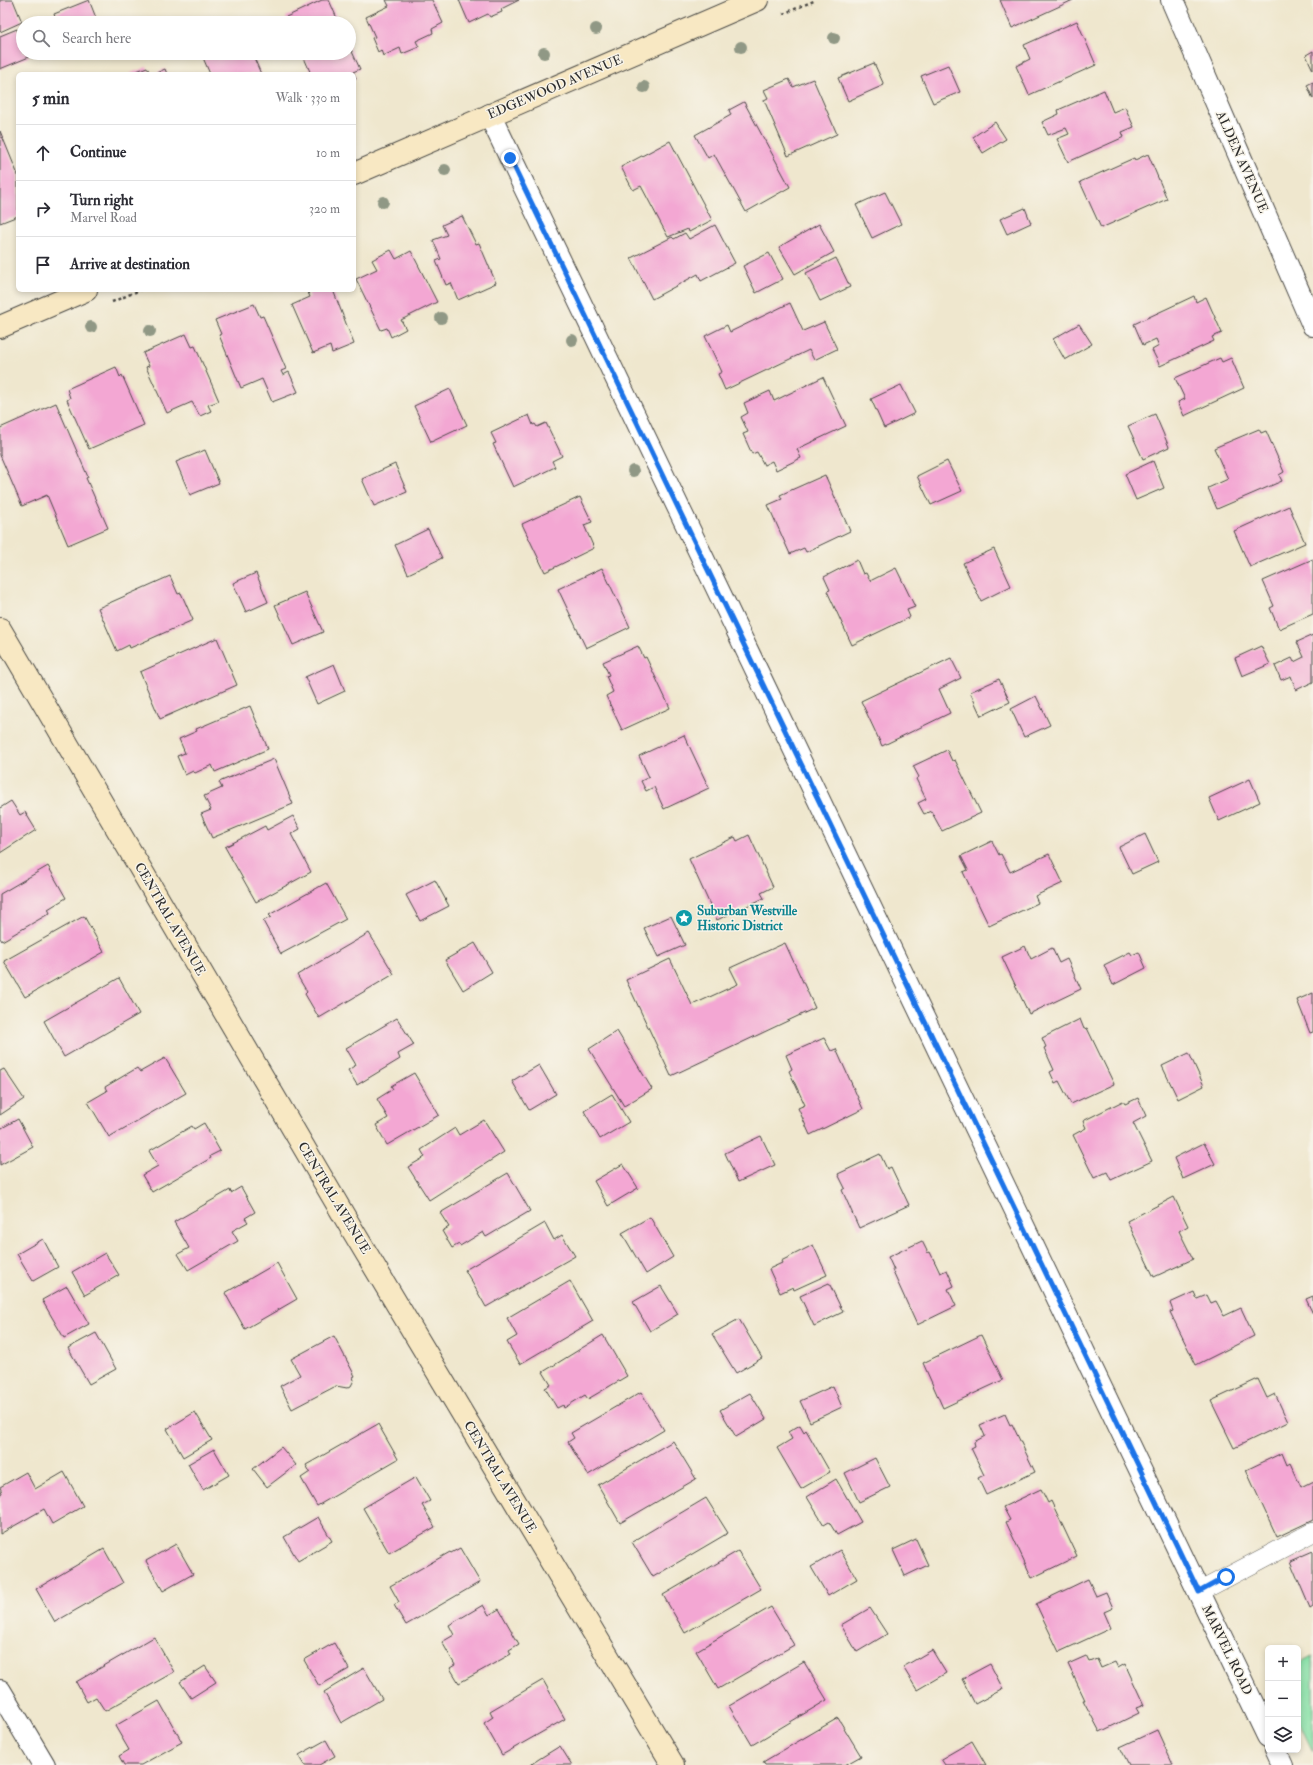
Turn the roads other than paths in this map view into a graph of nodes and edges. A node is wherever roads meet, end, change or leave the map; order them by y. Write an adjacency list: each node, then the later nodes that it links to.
1 (757, 0): 3 (street, EDGEWOOD AVENUE)
2 (1172, 0): 6 (street, ALDEN AVENUE)
3 (490, 115): 4 (street, EDGEWOOD AVENUE); 10 (street, MARVEL ROAD)
4 (356, 173)
5 (81, 292): 7 (street)
6 (1313, 324)
7 (0, 327)
8 (0, 629): 15 (street, CENTRAL AVENUE)
9 (1313, 1532): 10 (lane)
10 (1199, 1592): 12 (street, MARVEL ROAD)
11 (0, 1691): 14 (street)
12 (1265, 1730)
13 (1276, 1753): 16 (street)
14 (44, 1765)
15 (673, 1765)
16 (1282, 1765)

